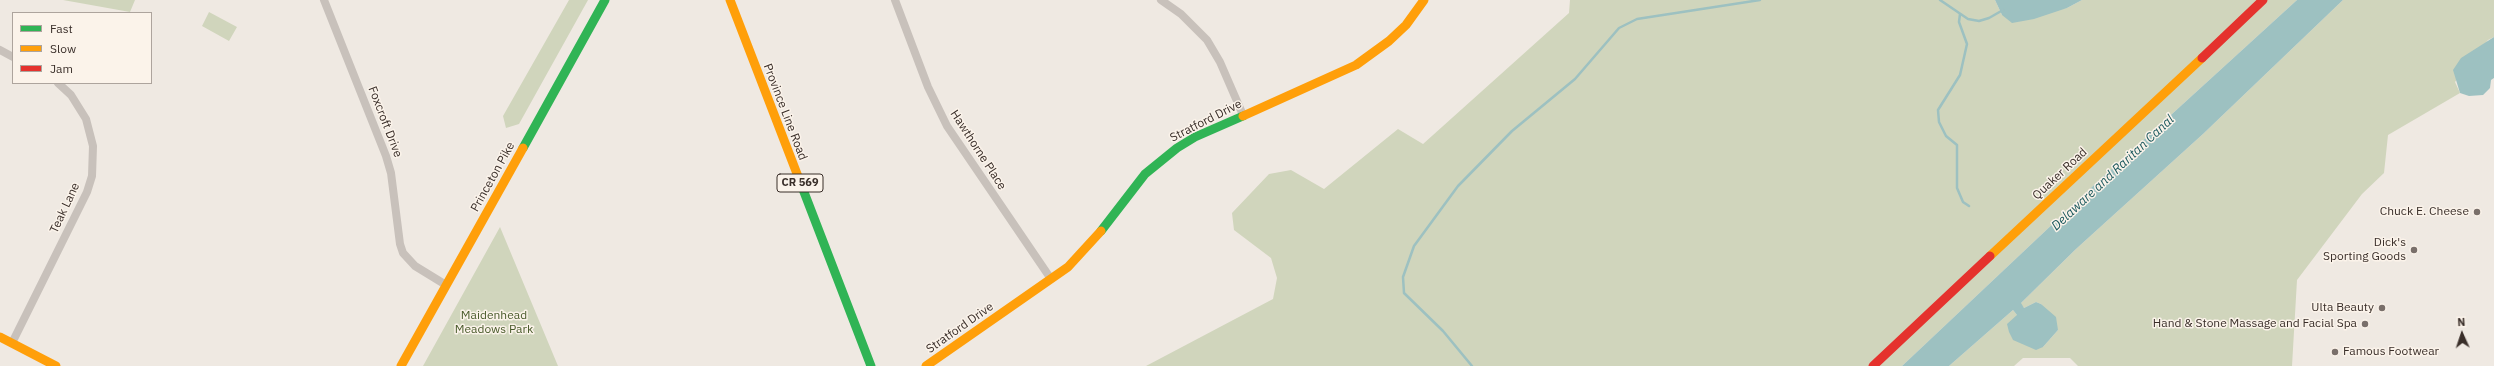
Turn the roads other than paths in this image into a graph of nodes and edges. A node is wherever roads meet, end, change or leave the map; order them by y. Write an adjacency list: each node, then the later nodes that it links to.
1 (324, 0): 13 (street, Foxcroft Drive)
2 (605, 0): 13 (street, Princeton Pike)
3 (730, 0): 18 (street, Province Line Road / CR 569)
4 (895, 0): 12 (street, Hawthorne Place)
5 (1161, 0): 11 (street)
6 (1424, 0): 11 (street, Stratford Drive)
7 (2263, 0): 20 (street, Quaker Road)
8 (0, 50): 9 (street)
9 (12, 56)
10 (59, 84): 15 (street, Teak Lane)
11 (1243, 116): 12 (street, Stratford Drive)
12 (1052, 279): 19 (street, Stratford Drive)
13 (446, 285): 17 (street, Princeton Pike)
14 (0, 337): 15 (street)
15 (12, 343): 16 (street)
16 (56, 366)
17 (401, 366)
18 (871, 366)
19 (926, 366)
20 (1873, 366)

